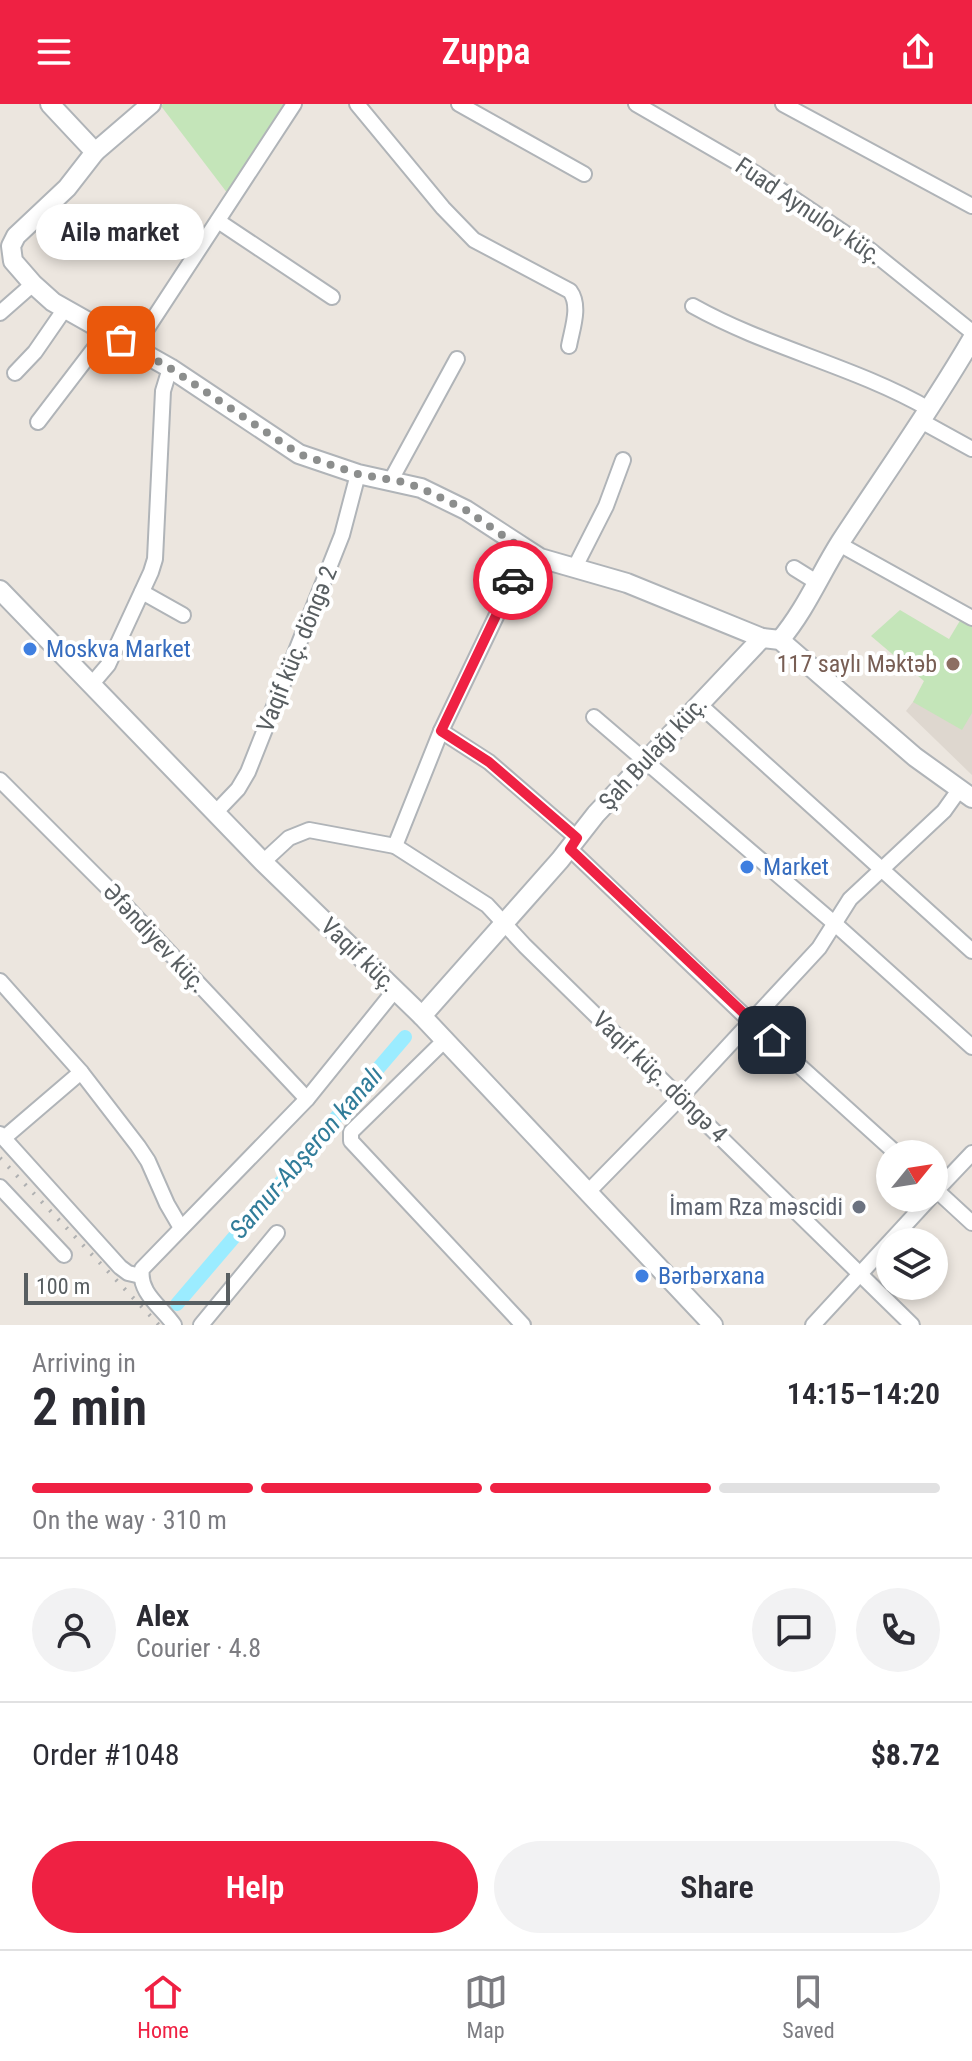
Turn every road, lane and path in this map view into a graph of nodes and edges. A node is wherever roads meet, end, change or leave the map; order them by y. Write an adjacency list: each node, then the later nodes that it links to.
1 (50, 104): 8 (street)
2 (151, 104): 8 (street)
3 (294, 104): 11 (street)
4 (357, 104): 21 (street)
5 (459, 104): 9 (street)
6 (636, 104): 18 (street, Fuad Aynulov küç.)
7 (783, 104): 10 (street)
8 (95, 152): 12 (street)
9 (584, 174)
10 (972, 206)
11 (218, 221): 14 (street); 22 (street)
12 (5, 247): 13 (street)
13 (33, 284): 16 (street); 17 (street)
14 (332, 297)
15 (693, 306): 26 (street)
16 (64, 310): 19 (street); 25 (street)
17 (0, 313)
18 (972, 332)
19 (106, 333): 22 (street); 27 (street)
20 (972, 339): 26 (street, Şah Bulağı küç.)
21 (569, 346)
22 (135, 347): 24 (street)
23 (457, 359): 31 (street)
24 (170, 368): 30 (street); 38 (street)
25 (15, 373)
26 (925, 415): 28 (street); 32 (street, Şah Bulağı küç.)
27 (38, 422)
28 (972, 449)
29 (623, 460): 34 (street)
30 (358, 474): 31 (street); 49 (street, Vaqif küç. döngə 2)
31 (391, 480): 33 (street)
32 (839, 544): 36 (street, Şah Bulağı küç.); 40 (street)
33 (527, 552): 34 (street); 45 (street)
34 (575, 567): 41 (street)
35 (794, 568): 36 (street)
36 (818, 583): 41 (street, Şah Bulağı küç.)
37 (0, 590): 42 (street, Vaqif küç.)
38 (142, 592): 39 (street); 42 (street)
39 (183, 615)
40 (972, 618)
41 (771, 639): 43 (street, Şah Bulağı küç.); 48 (street)
42 (91, 685): 49 (street, Vaqif küç.)
43 (700, 705): 46 (street, Şah Bulağı küç.); 53 (street)
44 (594, 717): 46 (street)
45 (441, 731): 50 (street); 51 (street)
46 (647, 762): 50 (street, Şah Bulağı küç.); 54 (street)
47 (0, 780): 65 (street, Əfəndiyev küç.)
48 (965, 794): 53 (street)
49 (216, 812): 52 (street, Vaqif küç.)
50 (573, 843): 55 (street, Şah Bulağı küç.); 60 (street)
51 (395, 846): 52 (street); 55 (street, Vaqif küç. döngə 4)
52 (263, 862): 58 (street, Vaqif küç.)
53 (879, 869): 54 (street); 56 (street)
54 (834, 923): 60 (street); 62 (street)
55 (505, 924): 59 (street, Şah Bulağı küç.); 64 (street, Vaqif küç. döngə 4)
56 (972, 951)
57 (0, 981): 63 (street)
58 (395, 990): 59 (street, Vaqif küç.); 65 (street)
59 (422, 1016): 61 (street, Vaqif küç.)
60 (751, 1022): 64 (street); 67 (street)
61 (445, 1040): 71 (street, Vaqif küç.); 82 (street)
62 (972, 1047)
63 (81, 1072): 66 (street); 75 (street)
64 (681, 1097): 71 (street); 78 (street, Vaqif küç. döngə 4)
65 (307, 1099): 75 (street)
66 (2, 1136): 79 (street)
67 (882, 1140)
68 (972, 1153): 69 (street)
69 (948, 1178)
70 (0, 1187): 77 (street)
71 (589, 1191): 83 (street, Vaqif küç.)
72 (948, 1203): 74 (street)
73 (916, 1212): 78 (street)
74 (972, 1223)
75 (181, 1228): 79 (street)
76 (277, 1233): 81 (street)
77 (64, 1255)
78 (859, 1275): 84 (street); 85 (street, Vaqif küç. döngə 4)
79 (141, 1276): 80 (street)
80 (174, 1325)
81 (201, 1325)
82 (523, 1325)
83 (713, 1325)
84 (813, 1325)
85 (912, 1325)

